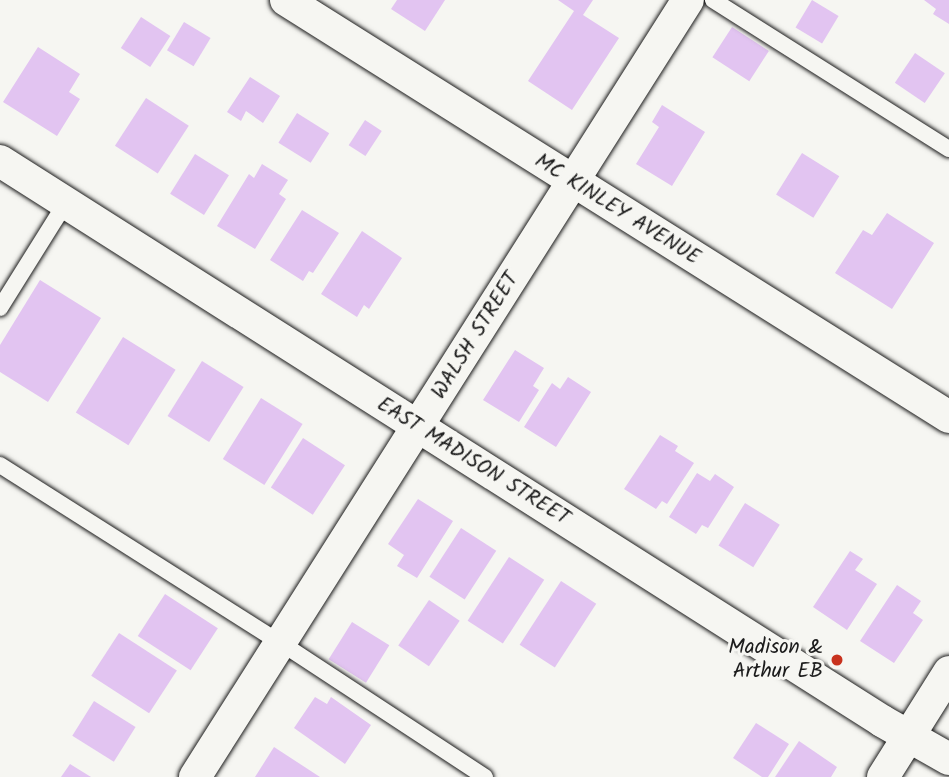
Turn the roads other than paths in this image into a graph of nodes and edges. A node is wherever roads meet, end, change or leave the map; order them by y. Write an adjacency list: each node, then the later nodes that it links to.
1 (286, 0): 6 (street, MC KINLEY AVENUE)
2 (688, 0): 6 (street, WALSH STREET)
3 (713, 0): 4 (lane)
4 (949, 149)
5 (0, 161): 7 (street, EAST MADISON STREET)
6 (573, 182): 9 (street, MC KINLEY AVENUE); 10 (street, WALSH STREET)
7 (65, 204): 8 (lane); 10 (street, EAST MADISON STREET)
8 (0, 307)
9 (949, 417)
10 (418, 428): 12 (street, WALSH STREET); 14 (street, EAST MADISON STREET)
11 (0, 465): 12 (lane)
12 (281, 643): 16 (street, WALSH STREET); 17 (lane)
13 (949, 672): 14 (street)
14 (909, 736): 15 (street, EAST MADISON STREET); 18 (street)
15 (949, 759)
16 (195, 777)
17 (485, 777)
18 (883, 777)

